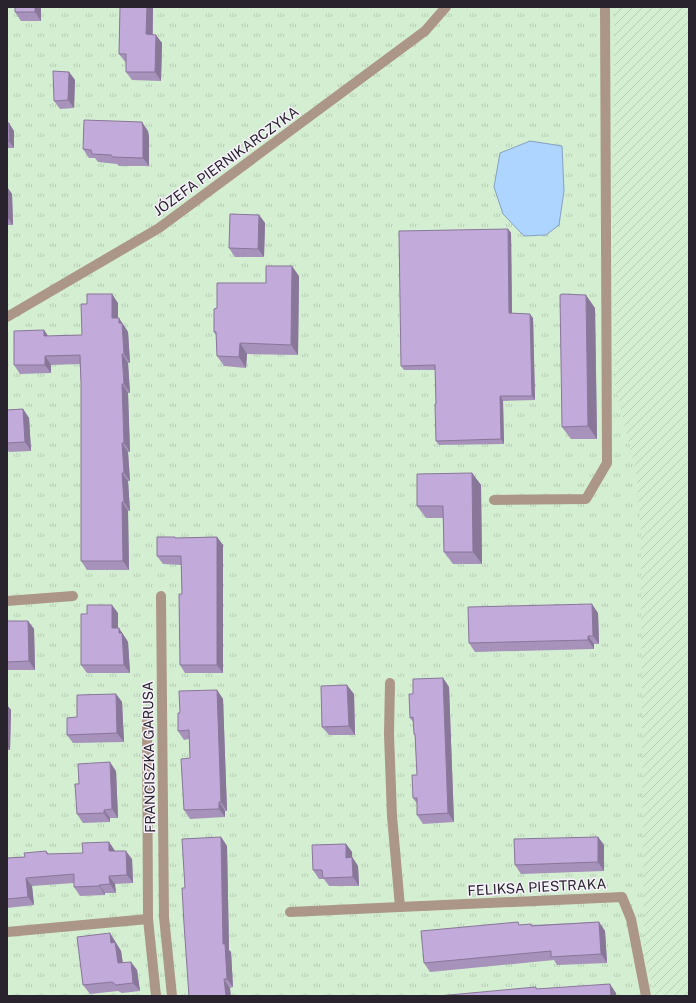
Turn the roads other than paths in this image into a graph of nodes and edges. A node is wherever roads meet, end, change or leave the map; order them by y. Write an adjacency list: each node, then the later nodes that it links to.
1 (446, 7): 3 (street, JÓZEFA PIERNIKARCZYKA)
2 (605, 7): 4 (street)
3 (7, 317)
4 (494, 500)
5 (73, 596): 7 (street)
6 (161, 596): 12 (street, FRANCISZKA GARUSA)
7 (7, 601)
8 (390, 683): 10 (street)
9 (147, 714): 13 (street, FRANCISZKA GARUSA)
10 (400, 907): 11 (street, FELIKSA PIESTRAKA); 17 (street, FELIKSA PIESTRAKA)
11 (290, 912)
12 (164, 917): 13 (street); 16 (street, FRANCISZKA GARUSA)
13 (148, 919): 14 (street); 15 (street, FRANCISZKA GARUSA)
14 (7, 932)
15 (156, 996)
16 (172, 996)
17 (646, 996)

